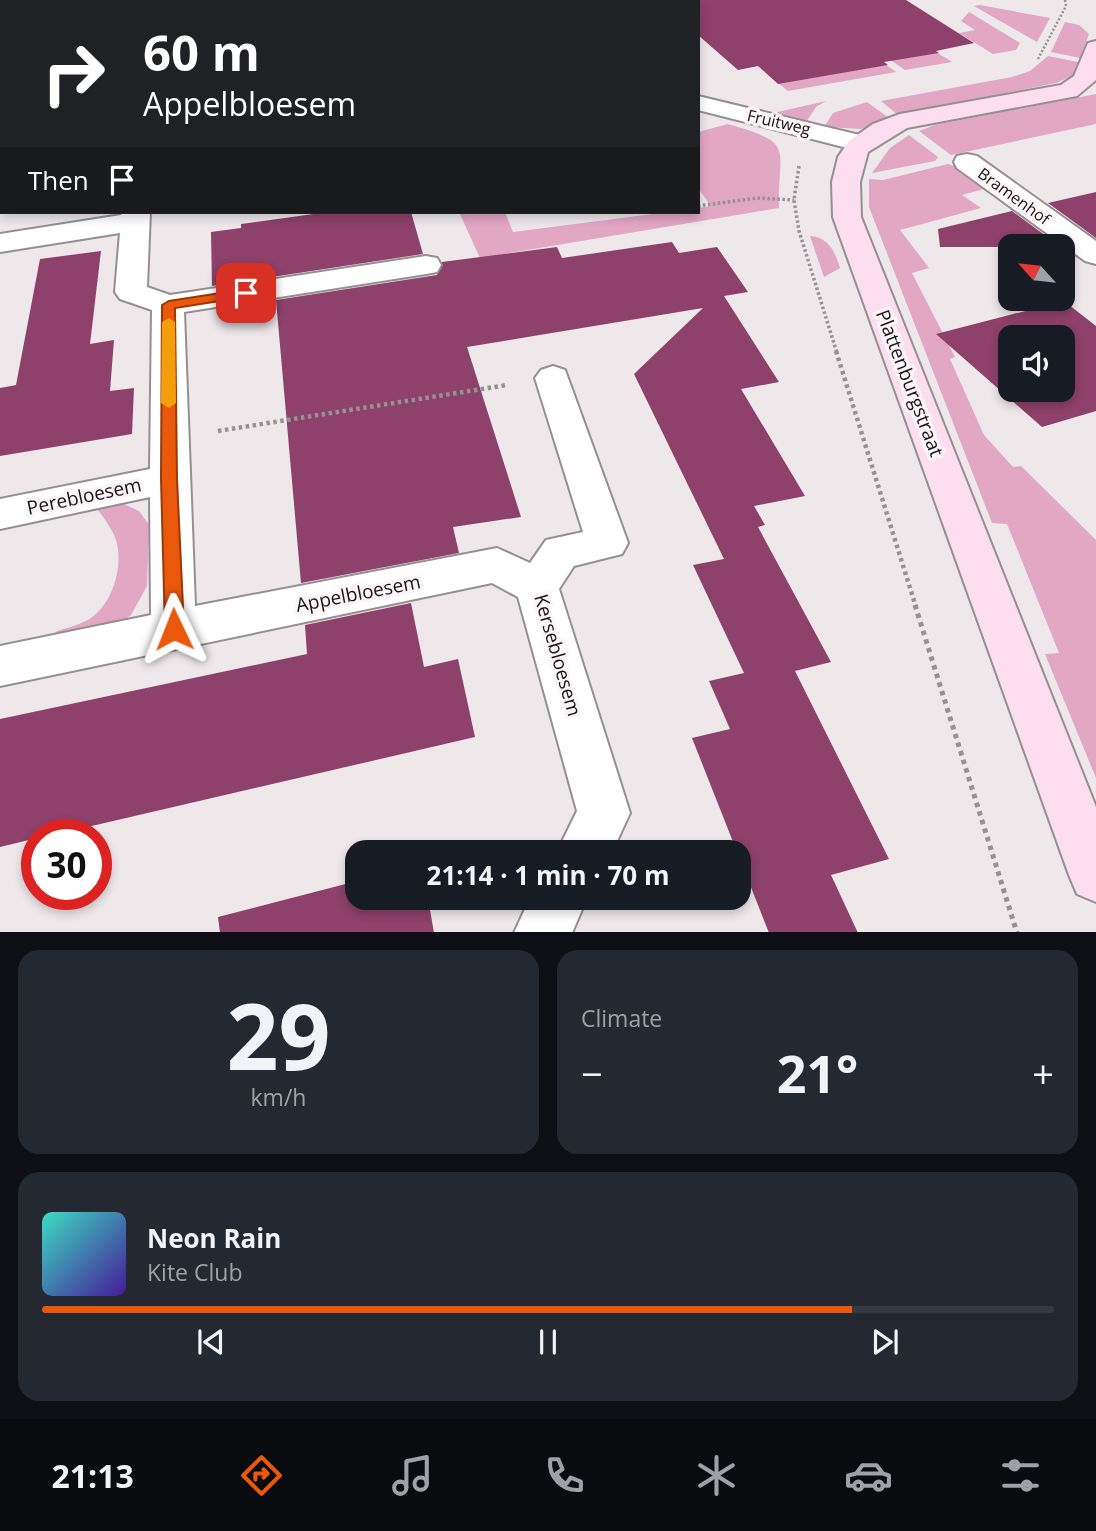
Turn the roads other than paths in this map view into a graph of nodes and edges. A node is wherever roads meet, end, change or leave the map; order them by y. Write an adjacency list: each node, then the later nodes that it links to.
1 (1096, 48): 3 (street)
2 (700, 103): 3 (street, Fruitweg)
3 (859, 143): 18 (street, Plattenburgstraat)
4 (967, 162): 8 (street, Bramenhof)
5 (16, 214): 7 (street)
6 (136, 217): 7 (street); 10 (street)
7 (7, 242)
8 (1096, 255)
9 (426, 265): 10 (street)
10 (169, 305): 12 (street)
11 (552, 378): 14 (street, Kersebloesem)
12 (169, 479): 13 (street, Perebloesem); 15 (street)
13 (0, 514)
14 (537, 587): 15 (street, Appelbloesem); 17 (street, Kersebloesem)
15 (174, 629): 16 (street, Appelbloesem)
16 (0, 667)
17 (590, 840)
18 (1096, 875)
19 (554, 910): 20 (street)
20 (543, 932)

